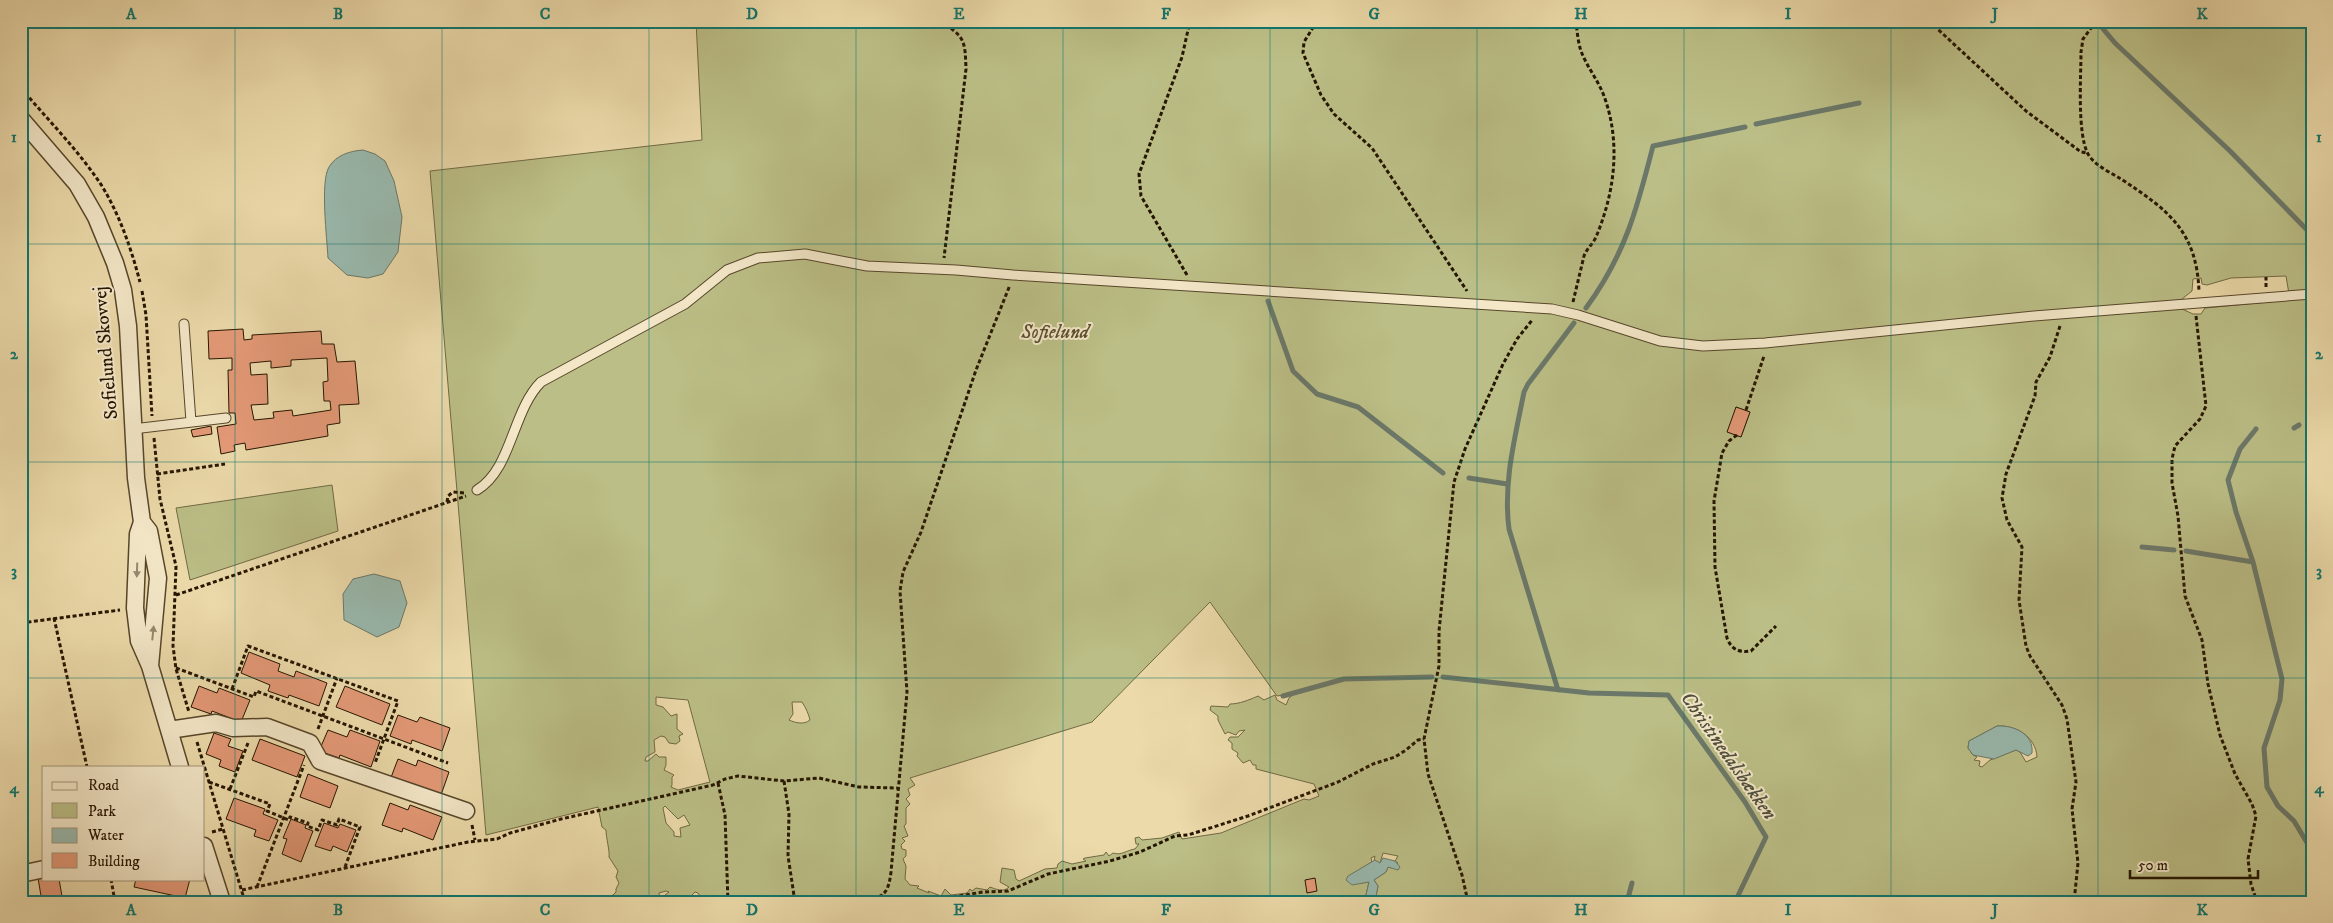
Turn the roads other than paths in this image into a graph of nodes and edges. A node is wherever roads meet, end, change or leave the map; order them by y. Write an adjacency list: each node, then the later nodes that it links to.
1 (21, 119): 6 (street, Sofielund Skovvej)
2 (2312, 294): 7 (lane)
3 (184, 324): 5 (lane)
4 (226, 418): 5 (lane)
5 (191, 422): 6 (lane)
6 (134, 429): 8 (street, Sofielund Skovvej)
7 (478, 490)
8 (142, 522): 9 (street, Sofielund Skovvej, one-way to 8); 9 (street, Sofielund Skovvej, one-way to 9)
9 (150, 666): 10 (street, Sofielund Skovvej)
10 (169, 730): 11 (street, Sofielund Skovvej); 12 (street)
11 (180, 766)
12 (466, 811)
13 (205, 849): 16 (street)
14 (42, 869): 15 (street)
15 (21, 874)
16 (222, 902)

